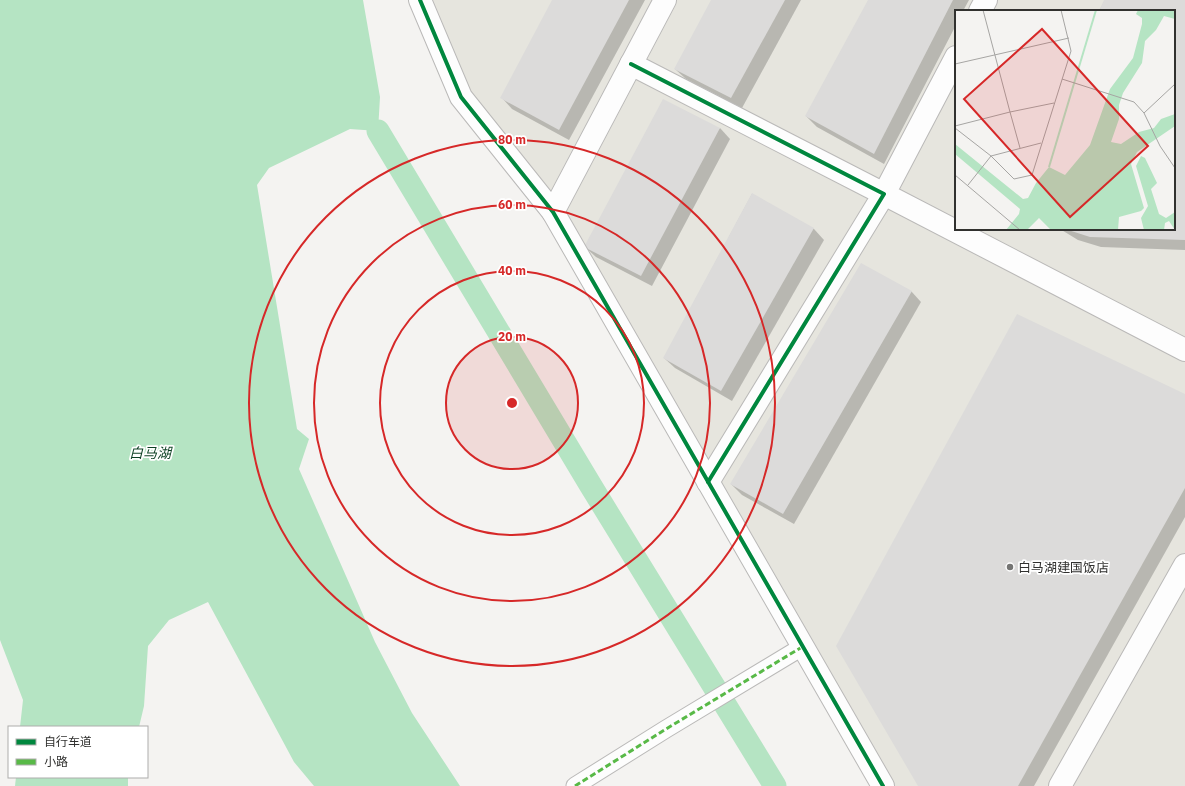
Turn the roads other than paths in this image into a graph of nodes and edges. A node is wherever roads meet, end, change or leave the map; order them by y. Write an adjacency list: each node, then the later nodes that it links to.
1 (420, 0): 8 (street)
2 (665, 0): 6 (street)
3 (986, 0): 4 (street)
4 (981, 10)
5 (955, 59): 7 (street)
6 (631, 64): 7 (street); 8 (street)
7 (884, 194): 9 (street); 10 (street)
8 (553, 212): 10 (street)
9 (1185, 350)
10 (708, 482): 12 (street)
11 (1185, 564): 15 (street)
12 (802, 647): 13 (street); 14 (street)
13 (575, 786)
14 (883, 786)
15 (1060, 786)

